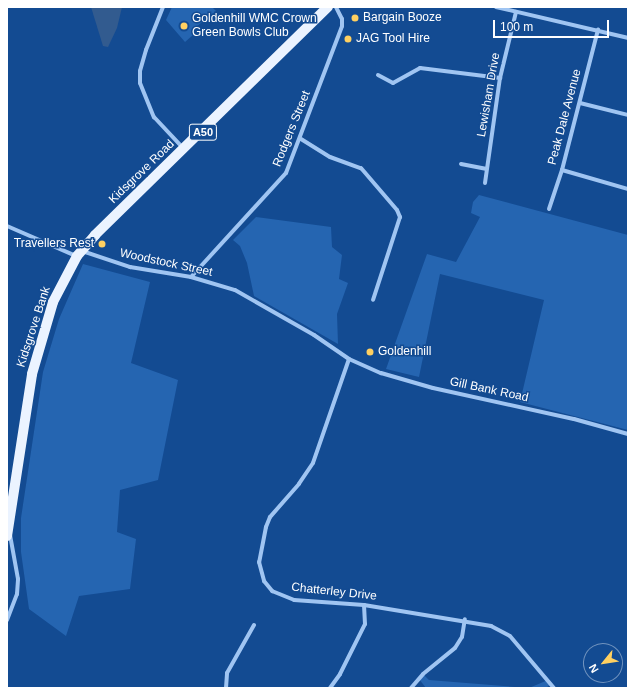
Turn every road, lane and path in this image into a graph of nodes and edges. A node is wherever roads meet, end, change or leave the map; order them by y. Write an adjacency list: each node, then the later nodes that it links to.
1 (163, 7): 15 (street)
2 (328, 7): 15 (main road, Kidsgrove Road / A50)
3 (336, 7): 14 (street, Rodgers Street)
4 (496, 7): 5 (street)
5 (516, 12): 6 (street); 9 (street, Lewisham Drive)
6 (598, 30): 7 (street); 12 (street, Peak Dale Avenue)
7 (628, 38)
8 (378, 75): 10 (street)
9 (500, 78): 10 (street); 17 (street, Lewisham Drive)
10 (393, 83): 11 (street)
11 (392, 89)
12 (580, 103): 13 (street); 18 (street, Peak Dale Avenue)
13 (628, 116)
14 (301, 139): 24 (street, Rodgers Street); 25 (street)
15 (184, 150): 23 (main road, Kidsgrove Road / A50)
16 (461, 164): 17 (street)
17 (486, 169): 19 (street, Lewisham Drive)
18 (562, 170): 20 (street); 21 (street, Peak Dale Avenue)
19 (485, 183)
20 (628, 189)
21 (549, 209)
22 (7, 226): 23 (street, Woodstock Street)
23 (78, 253): 24 (street, Woodstock Street); 28 (main road, Kidsgrove Bank / A50)
24 (191, 277): 26 (street, Woodstock Street)
25 (373, 300)
26 (349, 359): 27 (street, Gill Bank Road); 29 (street, Chatterley Drive)
27 (628, 434)
28 (8, 532): 31 (street, Kidsgrove Bank)
29 (364, 605): 30 (street, Chatterley Drive); 34 (street)
30 (465, 619): 35 (street); 36 (street, Chatterley Drive)
31 (7, 620)
32 (254, 625): 33 (street)
33 (226, 688)
34 (330, 688)
35 (411, 688)
36 (554, 688)

